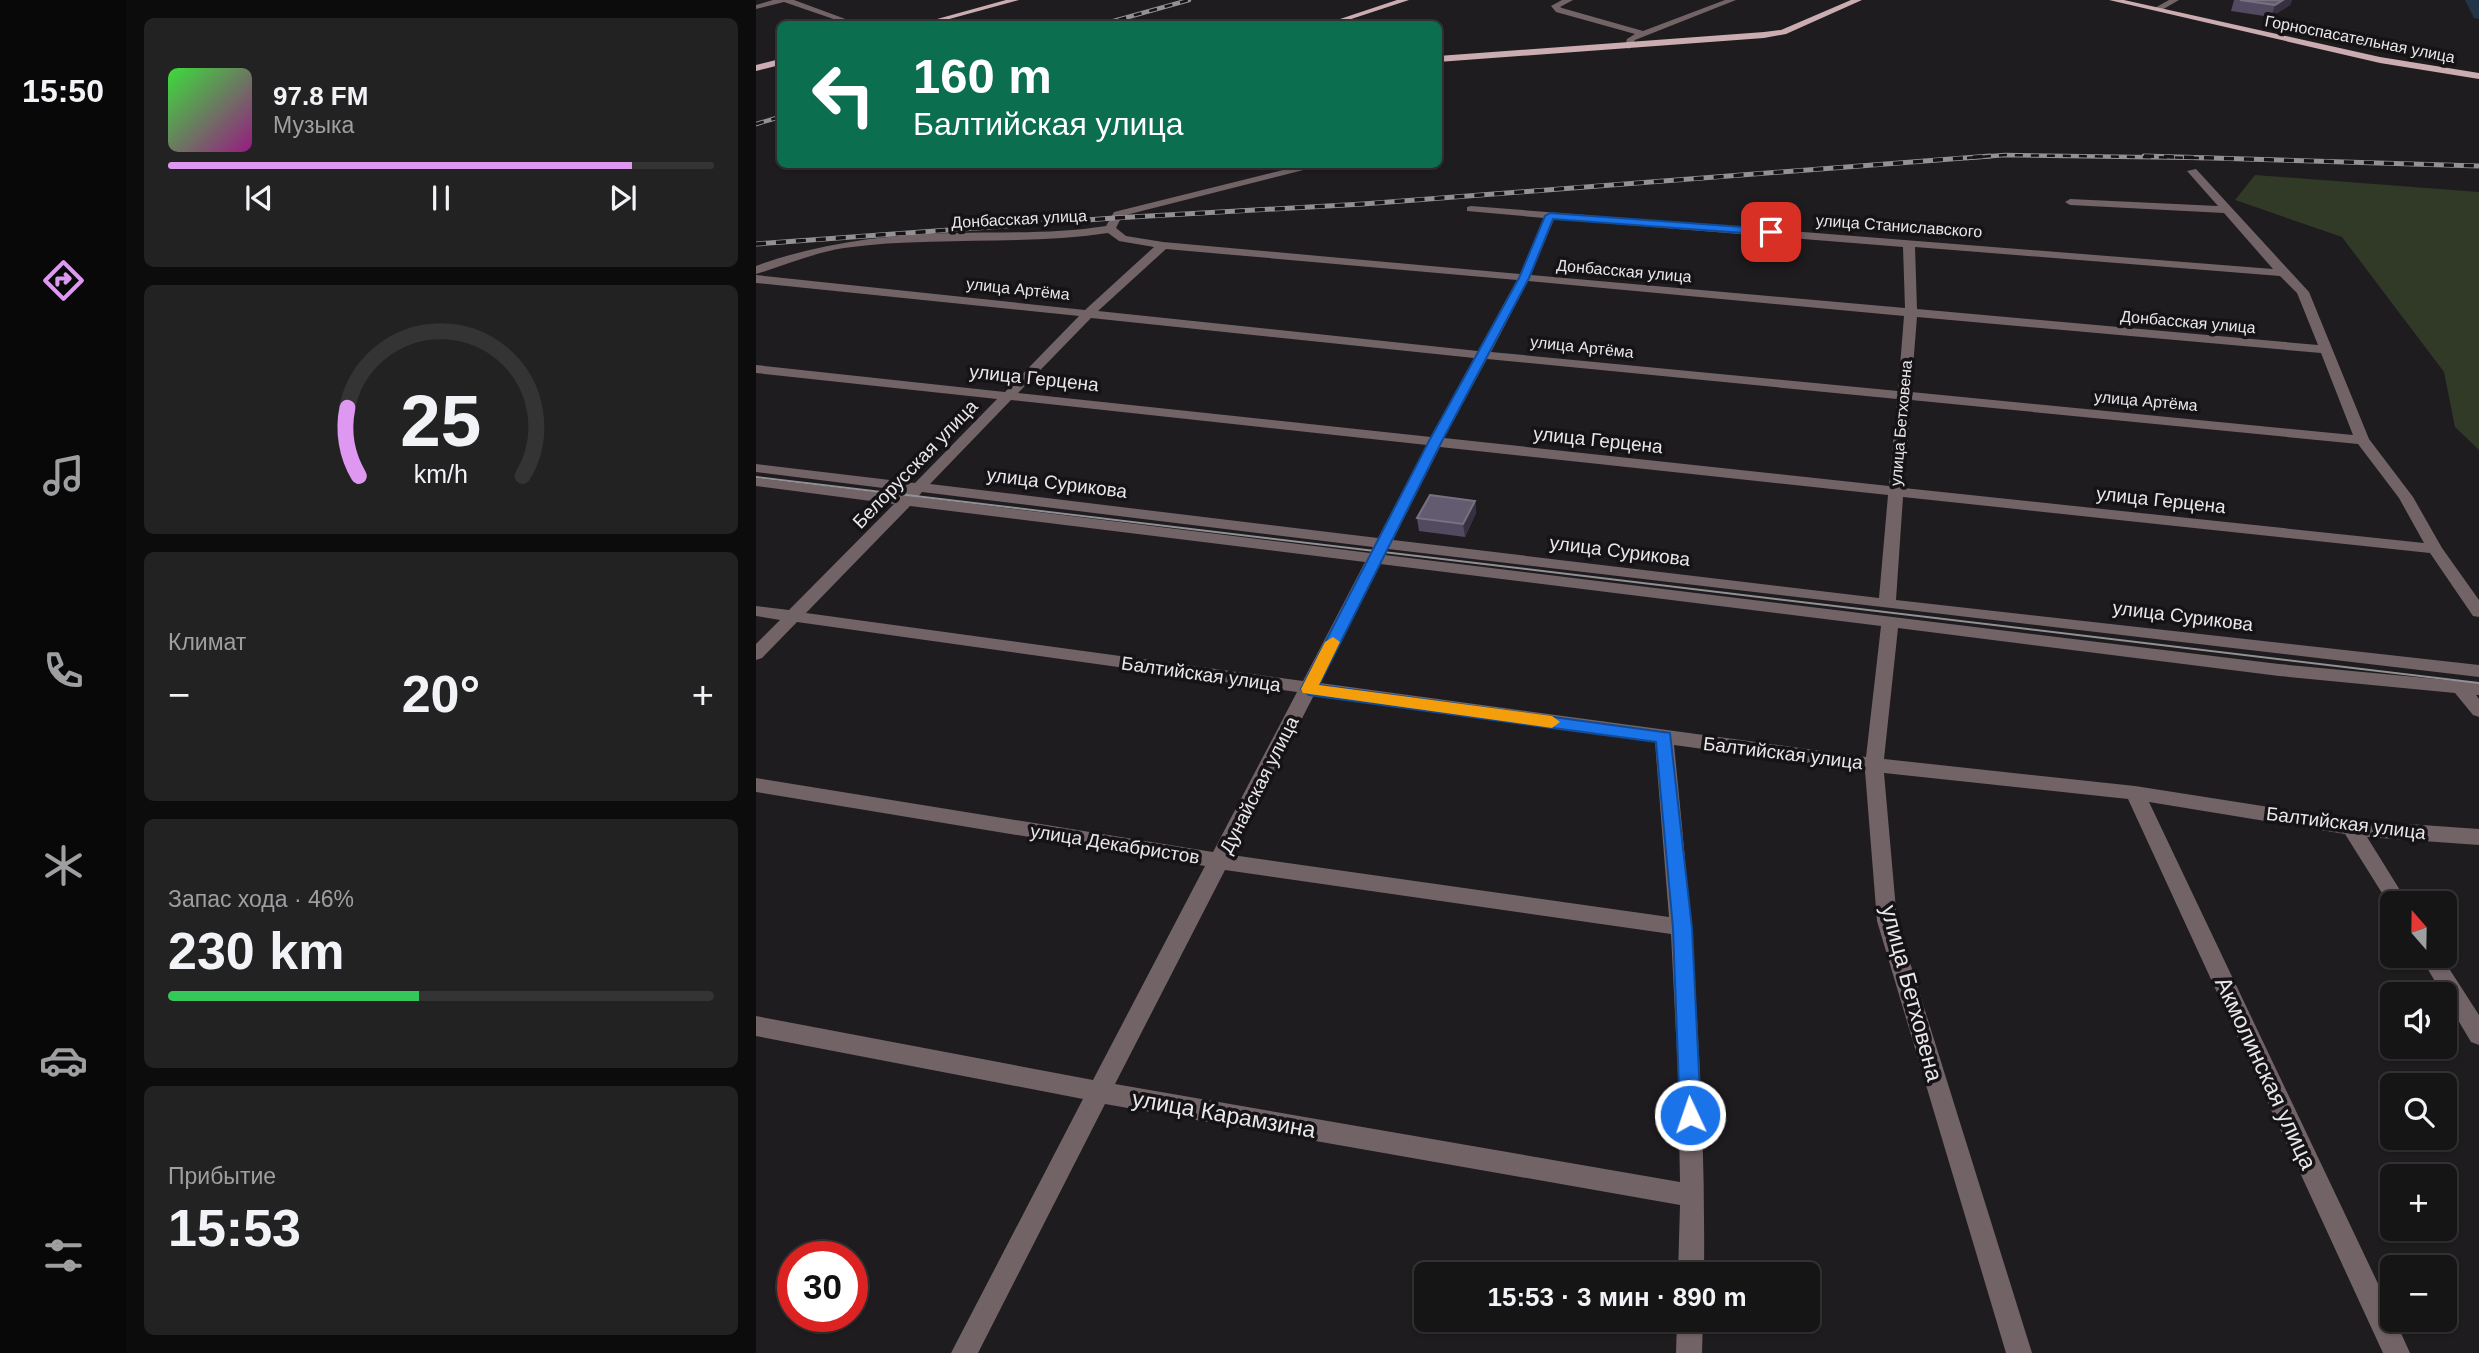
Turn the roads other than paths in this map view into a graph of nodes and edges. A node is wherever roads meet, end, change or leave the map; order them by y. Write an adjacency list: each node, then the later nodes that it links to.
1 (784, 0): 9 (street); 11 (street)
2 (1015, 0): 12 (main road)
3 (1405, 0): 13 (main road)
4 (1731, 0): 14 (street)
5 (1858, 0): 15 (main road)
6 (2113, 0): 10 (main road, Горноспасательная улица)
7 (2175, 0): 10 (street)
8 (1565, 1): 14 (street)
9 (756, 7)
10 (2157, 9): 19 (main road, Горноспасательная улица)
11 (846, 21)
12 (934, 21)
13 (1338, 21)
14 (1643, 34): 15 (street)
15 (1629, 46): 16 (main road)
16 (1442, 59)
17 (777, 63): 18 (main road)
18 (756, 68)
19 (2479, 76)
20 (1306, 168): 26 (street)
21 (2192, 171): 24 (street)
22 (2070, 202): 24 (street)
23 (1471, 209): 25 (street, улица Станиславского)
24 (2227, 210): 30 (street)
25 (1550, 216): 27 (street, улица Станиславского); 31 (street, Дунайская улица)
26 (1110, 229): 28 (street, Донбасская улица); 29 (street, Донбасская улица)
27 (1909, 242): 30 (street, улица Станиславского); 33 (street, улица Бетховена)
28 (1163, 245): 31 (street, Донбасская улица); 34 (street, Белорусская улица)
29 (756, 270)
30 (2283, 273): 35 (street)
31 (1524, 278): 33 (street, Донбасская улица); 36 (street, Дунайская улица)
32 (756, 279): 34 (street, улица Артёма)
33 (1911, 312): 35 (street, Донбасская улица); 39 (street, улица Бетховена)
34 (1088, 314): 36 (street, улица Артёма); 38 (street, Белорусская улица)
35 (2328, 350): 40 (street)
36 (1482, 355): 39 (street, улица Артёма); 41 (street, Дунайская улица)
37 (756, 369): 38 (street, улица Герцена)
38 (1010, 395): 41 (street, улица Герцена); 45 (street, Белорусская улица)
39 (1904, 397): 40 (street, улица Артёма); 44 (street, улица Бетховена)
40 (2362, 440): 46 (street)
41 (1436, 441): 44 (street, улица Герцена); 47 (street, Дунайская улица)
42 (756, 468): 45 (street, улица Сурикова)
43 (756, 482): 45 (street, улица Сурикова)
44 (1895, 491): 46 (street, улица Герцена); 49 (street, улица Бетховена)
45 (913, 493): 47 (street, улица Сурикова); 51 (street, Белорусская улица)
46 (2435, 550): 50 (street)
47 (1380, 551): 49 (street, улица Сурикова); 55 (street, Дунайская улица)
48 (756, 611): 51 (street, Балтийская улица)
49 (1888, 612): 53 (street, улица Сурикова); 54 (street, улица Сурикова); 58 (street, улица Бетховена)
50 (2479, 612)
51 (795, 615): 52 (street, Белорусская улица); 55 (street, Балтийская улица)
52 (756, 654)
53 (2479, 671)
54 (2470, 688): 56 (street)
55 (1309, 689): 57 (street, Балтийская улица); 63 (street, Дунайская улица)
56 (2479, 710)
57 (1664, 737): 58 (street, Балтийская улица); 65 (street)
58 (1874, 765): 60 (street, Балтийская улица); 75 (street, улица Бетховена)
59 (756, 785): 63 (street, улица Декабристов)
60 (2135, 793): 61 (street, Балтийская улица); 76 (street, Акмолинская улица)
61 (2351, 828): 62 (street, Балтийская улица); 64 (street)
62 (2479, 836)
63 (1220, 861): 65 (street, улица Декабристов); 69 (street, Дунайская улица)
64 (2390, 891)
65 (1682, 928): 70 (street)
66 (2437, 968): 68 (street)
67 (756, 1026): 69 (street, улица Карамзина)
68 (2479, 1035)
69 (1100, 1092): 70 (street, улица Карамзина); 73 (street, Дунайская улица)
70 (1694, 1196): 71 (street)
71 (1692, 1262)
72 (1690, 1332): 74 (street)
73 (964, 1353)
74 (1689, 1353)
75 (2019, 1353)
76 (2397, 1353)

